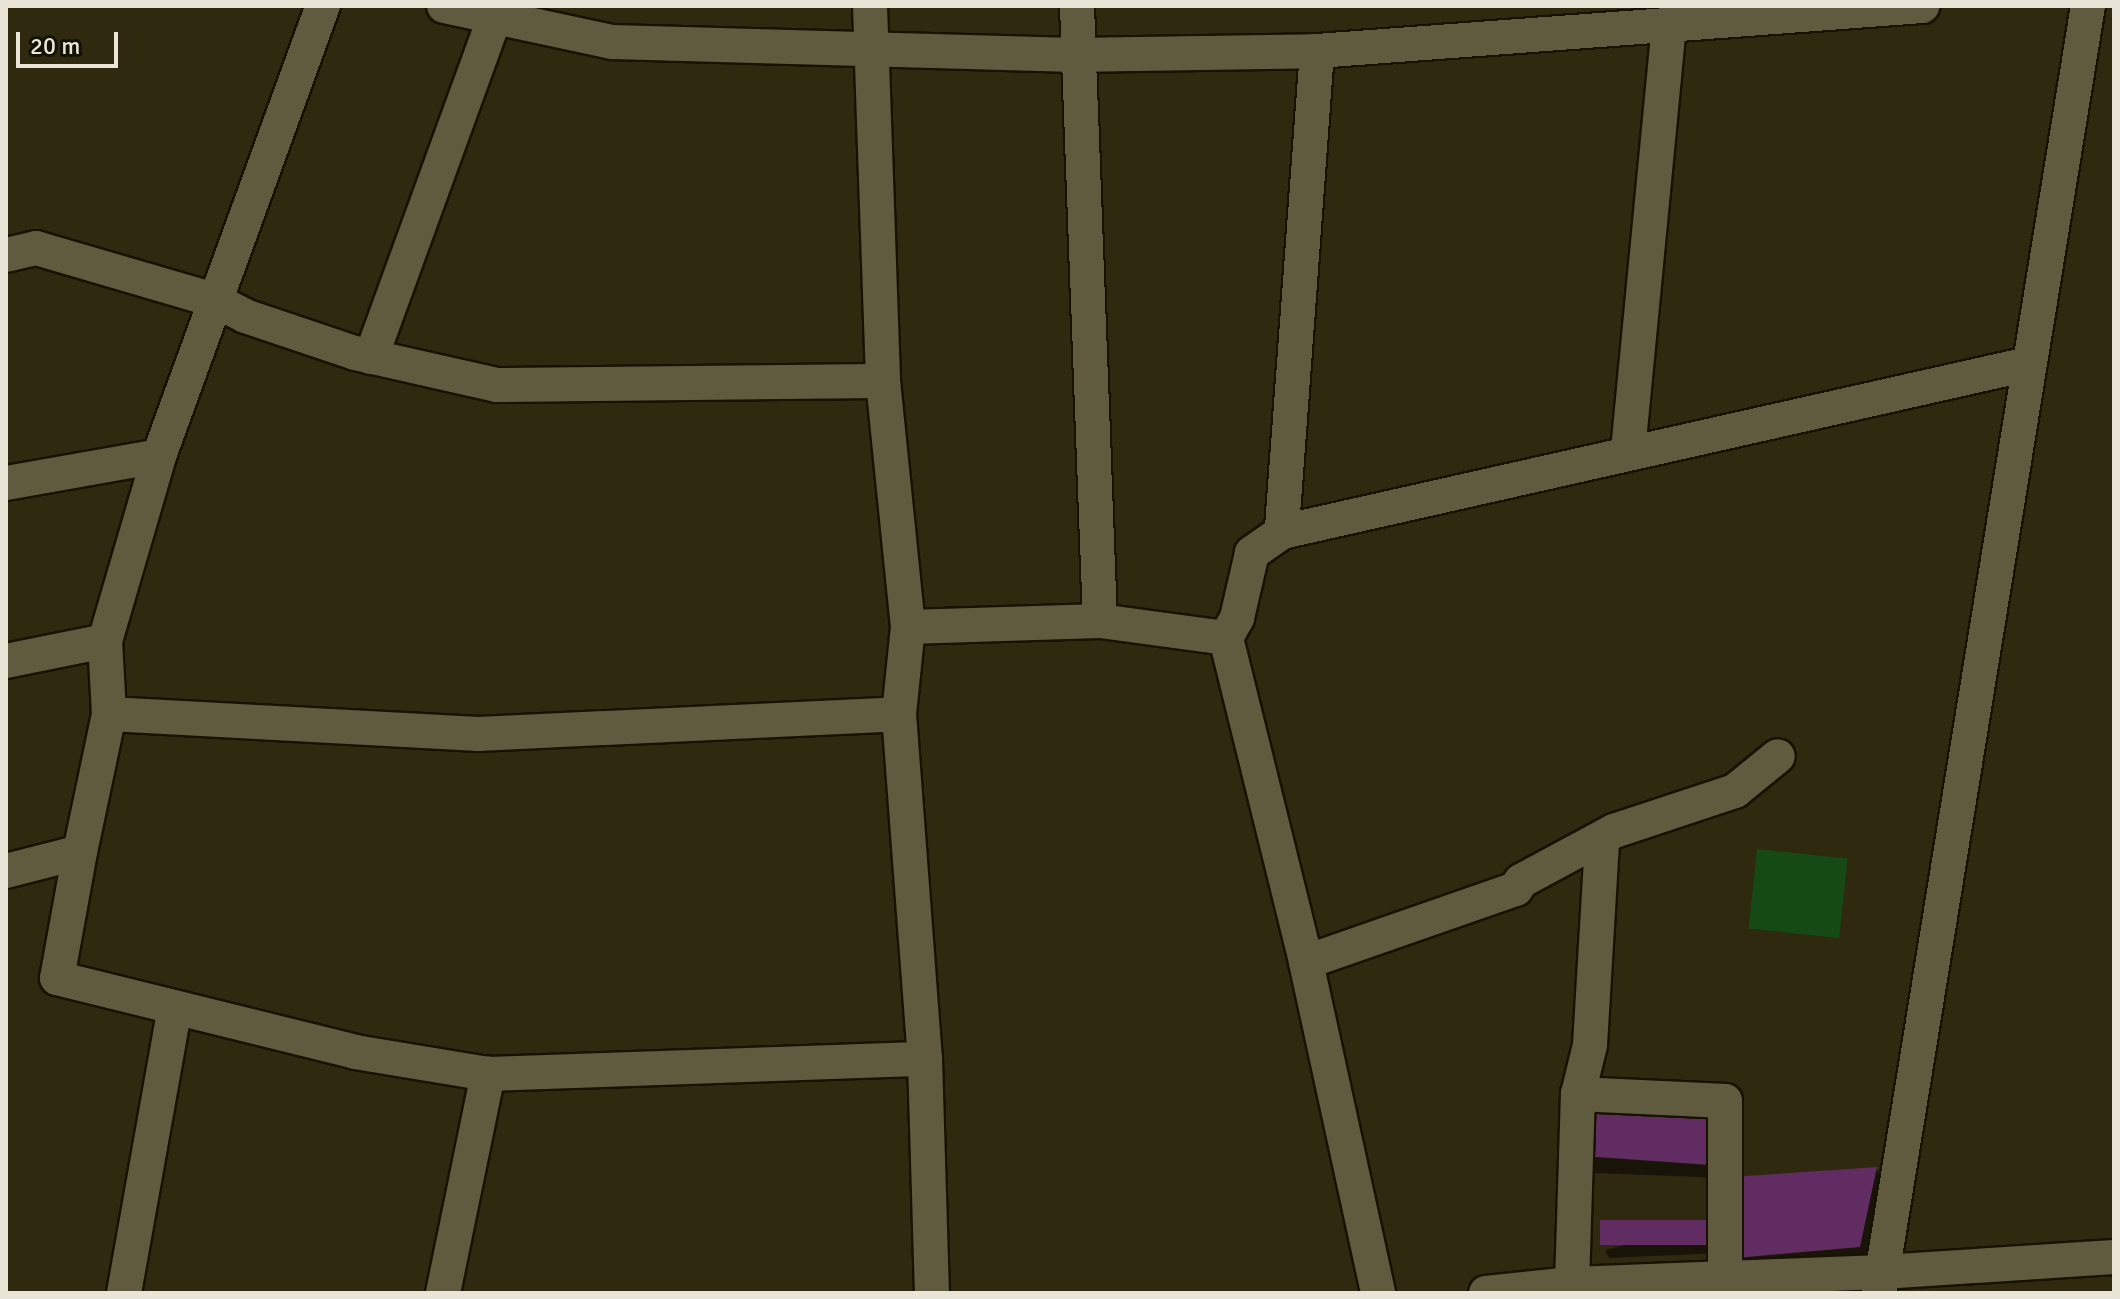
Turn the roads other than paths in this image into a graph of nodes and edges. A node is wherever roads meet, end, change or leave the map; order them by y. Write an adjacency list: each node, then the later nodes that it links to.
1 (323, 6): 13 (street)
2 (444, 6): 7 (street)
3 (870, 6): 10 (street)
4 (1077, 6): 11 (street)
5 (1922, 6): 8 (street)
6 (2088, 6): 15 (street)
7 (495, 17): 10 (street); 14 (street)
8 (1669, 27): 9 (street); 17 (street)
9 (1317, 51): 11 (street); 20 (street)
10 (872, 52): 11 (street); 16 (street)
11 (1075, 55): 21 (street)
12 (6, 255): 13 (street)
13 (214, 300): 14 (street); 18 (street)
14 (371, 357): 16 (street)
15 (2028, 364): 17 (street); 39 (street)
16 (883, 381): 22 (street)
17 (1628, 451): 20 (street)
18 (159, 456): 19 (street); 24 (street)
19 (6, 483)
20 (1282, 532): 23 (street)
21 (1100, 621): 22 (street); 23 (street)
22 (908, 627): 27 (street)
23 (1226, 638): 32 (street)
24 (105, 641): 25 (street); 26 (street)
25 (6, 661)
26 (109, 714): 27 (street); 30 (street)
27 (899, 714): 34 (street)
28 (1778, 756): 29 (street)
29 (1602, 841): 32 (street); 36 (street)
30 (80, 852): 31 (street); 33 (street)
31 (6, 871)
32 (1306, 962): 44 (street)
33 (175, 1008): 35 (street); 41 (street)
34 (925, 1059): 35 (street); 43 (street)
35 (488, 1074): 42 (street)
36 (1578, 1094): 38 (street); 40 (street)
37 (2114, 1257): 39 (street)
38 (1725, 1276): 39 (street); 40 (street)
39 (1880, 1282)
40 (1572, 1284): 45 (street)
41 (124, 1293)
42 (443, 1293)
43 (932, 1293)
44 (1378, 1293)
45 (1486, 1293)

